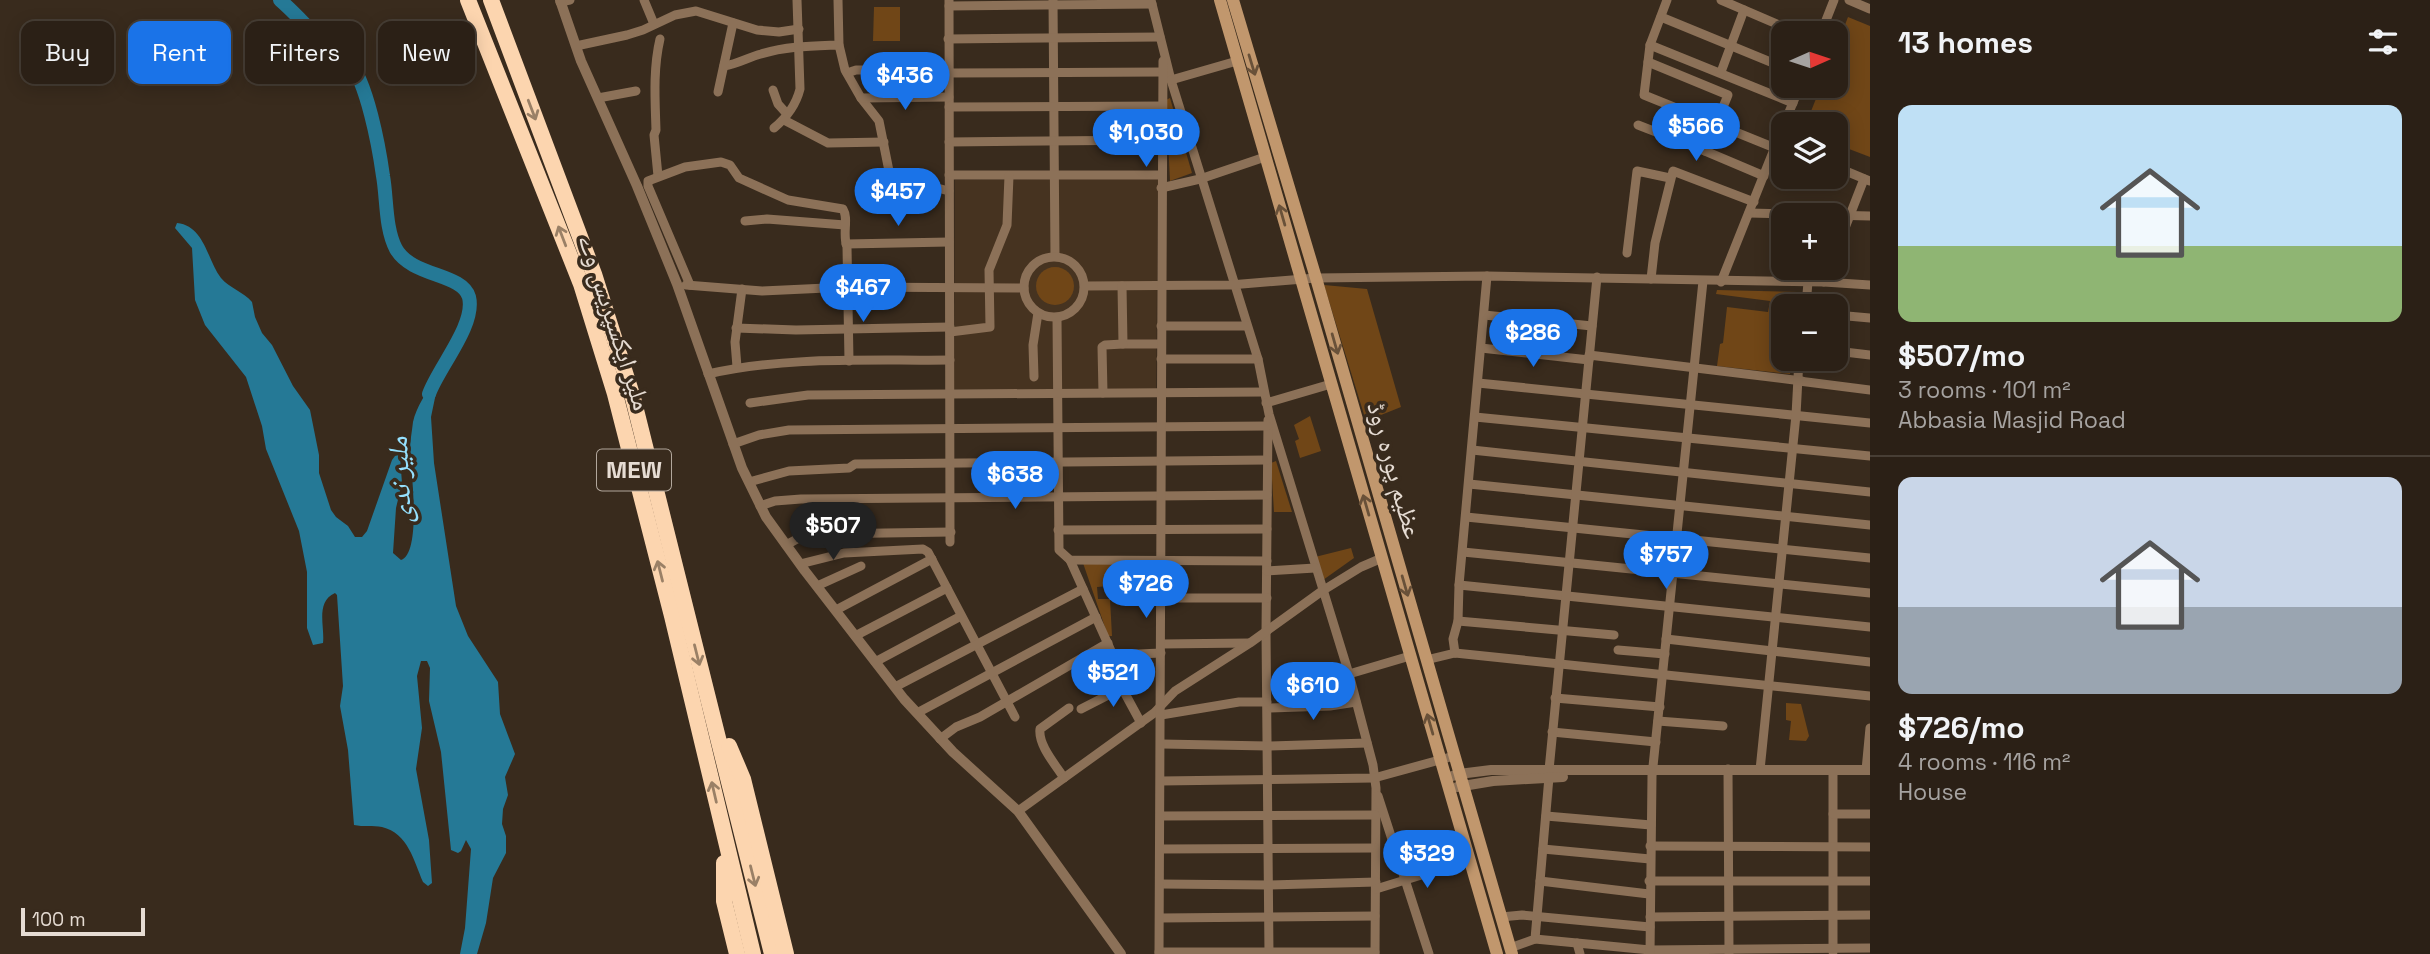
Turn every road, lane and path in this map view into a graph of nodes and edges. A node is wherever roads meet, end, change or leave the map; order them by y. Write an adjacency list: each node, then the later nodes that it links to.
1 (468, 0): 291 (highway, ملیر ایکسپریس وے / MEW, one-way to 1)
2 (491, 0): 249 (highway, ملیر ایکسپریس وے / MEW, one-way to 249)
3 (644, 0): 22 (street)
4 (797, 0): 23 (street)
5 (838, 0): 29 (street)
6 (1220, 0): 34 (main road, عظیم پورہ روڈ)
7 (1233, 0): 95 (main road, عظیم پورہ روڈ, one-way to 95)
8 (1667, 0): 18 (street)
9 (1721, 0): 16 (street)
10 (1834, 0): 20 (street)
11 (1849, 0): 17 (street)
12 (563, 1): 31 (street)
13 (1054, 2): 14 (street); 15 (street); 24 (street)
14 (1152, 2): 25 (street)
15 (949, 3): 26 (street)
16 (1741, 6): 19 (street); 28 (street)
17 (1870, 9)
18 (1661, 16): 28 (street); 30 (street)
19 (1773, 21)
20 (1826, 21)
21 (733, 23): 22 (street); 23 (street); 37 (street)
22 (654, 24): 31 (street)
23 (799, 29): 32 (street)
24 (1054, 37): 25 (street); 26 (street); 38 (street)
25 (1160, 37): 33 (street)
26 (948, 38): 39 (street)
27 (660, 39): 71 (street)
28 (1731, 44): 36 (street); 41 (street)
29 (839, 45): 32 (street); 42 (street)
30 (1650, 45): 35 (street); 41 (street)
31 (576, 46): 48 (street)
32 (800, 46): 37 (street); 56 (street)
33 (1164, 53): 40 (street); 43 (street)
34 (1237, 61): 43 (street); 66 (main road, عظیم پورہ روڈ)
35 (1648, 62): 57 (street); 57 (street)
36 (1771, 62)
37 (724, 66): 46 (street)
38 (1054, 71): 39 (street); 40 (street); 54 (street)
39 (949, 72): 42 (street); 47 (street)
40 (1163, 72): 52 (street)
41 (1721, 72): 51 (street)
42 (847, 73): 49 (street)
43 (1171, 80): 77 (street)
44 (773, 90): 56 (street)
45 (636, 91): 48 (street)
46 (718, 92)
47 (949, 97): 49 (street); 53 (street)
48 (598, 98): 102 (street)
49 (861, 98): 62 (street)
50 (1795, 98): 51 (street)
51 (1793, 103): 55 (street)
52 (1162, 106): 54 (street); 60 (street)
53 (949, 107): 54 (street); 63 (street)
54 (1054, 107): 61 (street)
55 (1789, 112)
56 (785, 117): 59 (street); 62 (street)
57 (1717, 124): 64 (street); 65 (street)
58 (1638, 125): 65 (street)
59 (774, 128)
60 (1161, 140): 61 (street); 70 (street)
61 (1055, 141): 63 (street); 74 (street)
62 (884, 142): 72 (street)
63 (949, 142): 69 (street)
64 (1771, 143)
65 (1706, 150): 75 (street)
66 (1265, 158): 77 (street); 97 (main road, عظیم پورہ روڈ, one-way to 66)
67 (1771, 160): 75 (street)
68 (1848, 172): 78 (street)
69 (949, 175): 73 (street); 80 (street)
70 (1161, 175): 74 (street); 79 (street)
71 (658, 176): 88 (street); 103 (street)
72 (890, 176): 80 (street); 81 (street)
73 (1009, 176): 74 (street); 111 (street)
74 (1055, 176): 92 (street)
75 (1764, 176): 82 (street)
76 (1670, 178): 82 (street); 91 (street); 96 (street)
77 (1200, 179): 79 (street); 104 (street)
78 (1867, 180): 84 (street)
79 (1161, 188): 108 (street)
80 (949, 191): 89 (street)
81 (869, 192)
82 (1754, 202): 83 (street)
83 (1749, 213): 84 (street); 99 (street)
84 (1850, 215): 85 (street); 86 (street)
85 (1870, 216)
86 (1848, 220)
87 (745, 221): 88 (street)
88 (845, 225): 90 (street)
89 (949, 242): 90 (street); 110 (street)
90 (846, 244): 109 (street)
91 (1627, 253)
92 (1055, 256): 106 (street); 112 (street)
93 (1487, 276): 94 (street); 95 (street); 116 (street)
94 (1597, 277): 96 (street); 122 (street)
95 (1316, 278): 97 (street); 238 (main road, عظیم پورہ روڈ, one-way to 238)
96 (1651, 279): 98 (street)
97 (1300, 281): 104 (street); 143 (main road, عظیم پورہ روڈ)
98 (1703, 281): 99 (street); 137 (street)
99 (1721, 282): 100 (street)
100 (1808, 282): 101 (street); 114 (street)
101 (1824, 282): 105 (street)
102 (677, 284): 103 (street); 139 (street)
103 (690, 285): 113 (street)
104 (1236, 285): 108 (street); 121 (street)
105 (1870, 285)
106 (1084, 286): 107 (street); 118 (street)
107 (1122, 286): 108 (street); 126 (street)
108 (1161, 286): 120 (street)
109 (848, 287): 110 (street); 113 (street); 124 (street)
110 (950, 288): 111 (street); 125 (street)
111 (988, 288): 112 (street); 125 (street)
112 (1024, 288): 115 (street)
113 (742, 289): 123 (street)
114 (1807, 294)
115 (1038, 313): 118 (street); 140 (street)
116 (1484, 315): 122 (street); 128 (street)
117 (1848, 317): 119 (street)
118 (1057, 318): 149 (street)
119 (1870, 318)
120 (1161, 326): 121 (street); 127 (street)
121 (1247, 326): 133 (street)
122 (1592, 326): 131 (street)
123 (736, 328): 124 (street); 136 (street)
124 (849, 328): 125 (street); 135 (street)
125 (950, 329): 134 (street)
126 (1124, 344): 127 (street); 146 (street)
127 (1161, 344): 132 (street)
128 (1481, 348): 131 (street); 142 (street)
129 (1848, 352): 130 (street)
130 (1870, 355)
131 (1589, 357): 137 (street); 150 (street)
132 (1161, 359): 133 (street); 147 (street)
133 (1258, 359): 145 (street)
134 (950, 360): 135 (street); 148 (street)
135 (849, 361): 136 (street)
136 (737, 367): 139 (street)
137 (1695, 367): 141 (street); 153 (street)
138 (1799, 371): 141 (street)
139 (708, 374): 164 (street)
140 (1034, 377)
141 (1799, 380): 144 (street); 155 (street)
142 (1478, 383): 150 (street); 156 (street)
143 (1331, 384): 152 (street); 196 (main road, عظیم پورہ روڈ, one-way to 143)
144 (1870, 390)
145 (1264, 392): 147 (street); 152 (street)
146 (1103, 393): 147 (street); 149 (street)
147 (1160, 393): 159 (street)
148 (950, 394): 149 (street); 151 (street); 160 (street)
149 (1056, 394): 161 (street)
150 (1584, 394): 153 (street); 162 (street)
151 (750, 403)
152 (1266, 403): 154 (street)
153 (1691, 403): 155 (street); 163 (street)
154 (1269, 414): 158 (street); 205 (street)
155 (1796, 415): 157 (street); 165 (street)
156 (1475, 417): 162 (street); 166 (street)
157 (1870, 423)
158 (1267, 426): 159 (street); 169 (street)
159 (1161, 427): 161 (street); 168 (street)
160 (951, 428): 161 (street); 164 (street); 171 (street)
161 (1056, 428): 172 (street)
162 (1582, 428): 163 (street); 170 (street)
163 (1687, 439): 165 (street); 173 (street)
164 (733, 444): 174 (street)
165 (1793, 449): 167 (street); 175 (street)
166 (1472, 450): 170 (street); 176 (street)
167 (1870, 456)
168 (1161, 460): 169 (street); 172 (street); 179 (street)
169 (1267, 460): 180 (street)
170 (1579, 460): 173 (street); 178 (street)
171 (951, 462): 172 (street); 174 (street); 182 (street)
172 (1056, 462): 181 (street)
173 (1684, 471): 175 (street); 184 (street)
174 (749, 482): 183 (street)
175 (1788, 483): 177 (street); 185 (street)
176 (1469, 484): 178 (street); 186 (street)
177 (1870, 492)
178 (1576, 494): 184 (street); 188 (street)
179 (1161, 495): 180 (street); 181 (street); 189 (street)
180 (1267, 495): 190 (street)
181 (1056, 496): 182 (street); 191 (street)
182 (951, 497): 183 (street); 193 (street)
183 (760, 506): 193 (street)
184 (1680, 506): 185 (street); 192 (street)
185 (1786, 516): 187 (street); 194 (street)
186 (1466, 517): 188 (street); 195 (street)
187 (1870, 525)
188 (1572, 528): 192 (street); 201 (street)
189 (1160, 529): 190 (street); 191 (street); 200 (street)
190 (1267, 529): 204 (street)
191 (1058, 530): 199 (street)
192 (1677, 539): 194 (street); 206 (street)
193 (786, 545): 202 (street)
194 (1782, 550): 197 (street); 207 (street)
195 (1462, 552): 201 (street); 209 (street)
196 (1382, 558): 212 (street); 237 (main road, عظیم پورہ روڈ)
197 (1870, 558)
198 (932, 559): 202 (street); 210 (street); 218 (street)
199 (1070, 560): 200 (street); 211 (street)
200 (1161, 561): 204 (street); 215 (street)
201 (1569, 563): 206 (street); 214 (street)
202 (800, 564): 208 (street)
203 (861, 566): 208 (street)
204 (1267, 566): 205 (street); 216 (street)
205 (1315, 568): 212 (street)
206 (1674, 573): 207 (street); 217 (street)
207 (1779, 584): 213 (street); 221 (street)
208 (817, 586): 218 (street)
209 (1459, 586): 214 (street); 222 (street)
210 (947, 588): 219 (street); 227 (street)
211 (1083, 589): 220 (street); 231 (street)
212 (1322, 591): 225 (street); 243 (street)
213 (1870, 593)
214 (1566, 597): 217 (street); 224 (street)
215 (1161, 598): 216 (street); 232 (street)
216 (1266, 598): 225 (street)
217 (1670, 606): 221 (street); 228 (street)
218 (836, 610): 227 (street)
219 (961, 616): 231 (street); 239 (street)
220 (1096, 617): 229 (street); 242 (street)
221 (1775, 618): 223 (street); 234 (street)
222 (1458, 621): 224 (street); 235 (street)
223 (1870, 627)
224 (1562, 631): 226 (street); 241 (street)
225 (1266, 632): 230 (street); 252 (street)
226 (1614, 635)
227 (855, 636): 239 (street)
228 (1667, 639): 234 (street); 236 (street)
229 (1108, 643): 232 (street); 250 (street)
230 (1250, 643): 232 (street); 256 (street)
231 (976, 644): 242 (street); 246 (street)
232 (1161, 649): 256 (street)
233 (1618, 650): 236 (street)
234 (1772, 651): 240 (street); 245 (street)
235 (1455, 653): 238 (street); 241 (street)
236 (1665, 654): 244 (street)
237 (1410, 656): 243 (street); 270 (main road, عظیم پورہ روڈ, one-way to 237)
238 (1426, 660): 269 (main road, عظیم پورہ روڈ)
239 (875, 662): 246 (street)
240 (1870, 662)
241 (1558, 664): 244 (street); 248 (street)
242 (991, 673): 250 (street); 257 (street)
243 (1349, 674): 251 (street)
244 (1663, 674): 245 (street); 253 (street)
245 (1769, 685): 247 (street); 271 (street)
246 (895, 687): 257 (street)
247 (1870, 696)
248 (1555, 698): 253 (street); 263 (street)
249 (708, 699): 334 (highway, ملیر ایکسپریس وے / MEW, one-way to 334); 335 (highway)
250 (1007, 702): 258 (street); 264 (street)
251 (1356, 702): 252 (street); 265 (street)
252 (1268, 705): 256 (street); 268 (street)
253 (1660, 707): 259 (street)
254 (1069, 708): 277 (street)
255 (1082, 709): 260 (street)
256 (1161, 710): 260 (street); 267 (street)
257 (916, 713): 264 (street)
258 (1015, 717)
259 (1658, 721): 261 (street); 266 (street)
260 (1140, 723): 277 (street)
261 (1723, 726)
262 (1870, 729): 272 (street)
263 (1552, 732): 266 (street); 273 (street)
264 (940, 739): 283 (street)
265 (1367, 743): 268 (street); 281 (street)
266 (1656, 743): 274 (street)
267 (1161, 744): 268 (street); 279 (street)
268 (1268, 746): 280 (street)
269 (1454, 757): 270 (street); 278 (main road, عظیم پورہ روڈ)
270 (1440, 760): 281 (street); 282 (main road, عظیم پورہ روڈ)
271 (1760, 770): 272 (street); 275 (street)
272 (1869, 772): 276 (street)
273 (1549, 773): 274 (street); 278 (street); 289 (street)
274 (1653, 773): 275 (street); 290 (street)
275 (1728, 773): 276 (street); 293 (street)
276 (1833, 775): 284 (street)
277 (1063, 778): 283 (street)
278 (1461, 779): 282 (street); 316 (main road, عظیم پورہ روڈ)
279 (1161, 781): 280 (street); 287 (street)
280 (1268, 781): 281 (street); 288 (street)
281 (1375, 783): 286 (street); 302 (street)
282 (1447, 784): 301 (main road, عظیم پورہ روڈ)
283 (1018, 811): 336 (street)
284 (1833, 814): 285 (street); 294 (street)
285 (1870, 814)
286 (1375, 815): 288 (street); 296 (street)
287 (1161, 816): 288 (street); 297 (street)
288 (1268, 816): 298 (street)
289 (1546, 816): 290 (street); 299 (street)
290 (1651, 825): 292 (street)
291 (724, 836): 332 (highway); 333 (highway, ملیر ایکسپریس وے / MEW)
292 (1650, 846): 293 (street); 300 (street)
293 (1728, 847): 294 (street); 305 (street)
294 (1833, 847): 295 (street); 306 (street)
295 (1870, 847)
296 (1375, 848): 298 (street); 310 (street)
297 (1161, 849): 298 (street); 308 (street)
298 (1268, 849): 309 (street)
299 (1543, 849): 300 (street); 303 (street)
300 (1650, 859): 304 (street)
301 (1470, 860): 302 (street); 338 (main road, عظیم پورہ روڈ)
302 (1406, 881): 310 (street); 337 (street)
303 (1540, 881): 311 (street); 317 (street)
304 (1649, 881): 305 (street); 311 (street)
305 (1728, 881): 306 (street); 315 (street)
306 (1833, 881): 307 (street); 312 (street)
307 (1870, 881)
308 (1160, 884): 309 (street); 318 (street)
309 (1268, 885): 310 (street); 319 (street)
310 (1376, 886): 314 (street)
311 (1649, 894): 320 (street)
312 (1833, 915): 313 (street); 315 (street); 327 (street)
313 (1870, 915)
314 (1376, 916): 319 (street); 331 (street)
315 (1728, 916): 320 (street); 326 (street)
316 (1501, 917): 317 (street); 325 (main road, عظیم پورہ روڈ)
317 (1537, 917): 320 (street); 321 (street)
318 (1160, 918): 319 (street); 329 (street)
319 (1269, 918): 330 (street)
320 (1650, 921): 328 (street)
321 (1535, 939): 322 (street); 325 (street)
322 (1577, 943): 324 (street); 339 (street)
323 (1870, 948): 327 (street)
324 (1616, 950): 328 (street)
325 (1511, 951)
326 (1729, 951): 327 (street); 328 (street)
327 (1833, 951)
328 (1650, 952)
329 (1159, 953): 330 (street)
330 (1269, 953): 331 (street)
331 (1375, 953)
332 (737, 954)
333 (752, 954)
334 (772, 954)
335 (786, 954)
336 (1121, 954)
337 (1429, 954)
338 (1497, 954)
339 (1580, 954)

